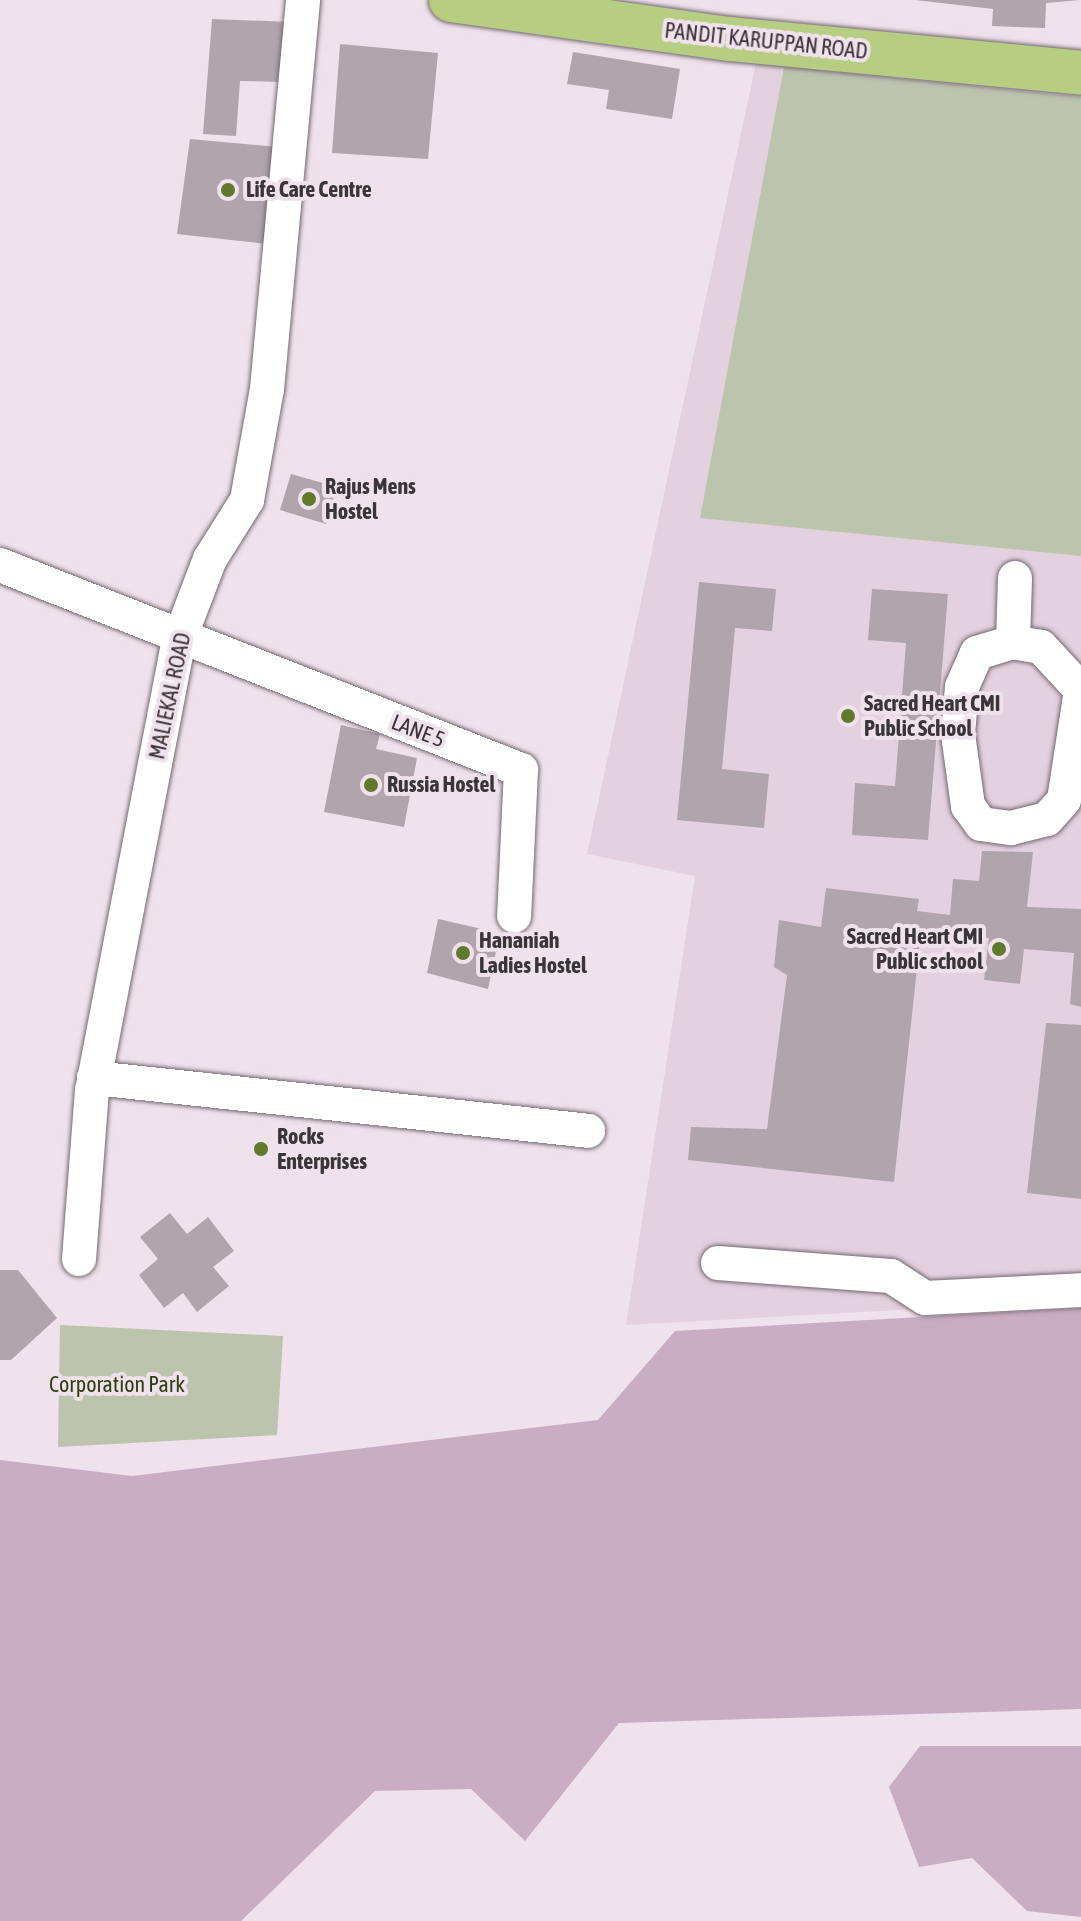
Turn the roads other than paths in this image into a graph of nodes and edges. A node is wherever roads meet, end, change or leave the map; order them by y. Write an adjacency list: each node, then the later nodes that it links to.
1 (303, 0): 6 (street, MALIEKAL ROAD)
2 (451, 0): 3 (main road, PANDIT KARUPPAN ROAD)
3 (1081, 73)
4 (0, 565): 6 (street)
5 (1015, 578): 7 (street)
6 (179, 640): 8 (street, LANE 5); 9 (street, MALIEKAL ROAD)
7 (1013, 642): 7 (street)
8 (514, 916)
9 (93, 1085): 10 (street); 11 (street); 12 (street, MALIEKAL ROAD)
10 (309, 1123)
11 (588, 1131)
12 (79, 1259)
13 (718, 1263): 14 (street)
14 (1081, 1290)

